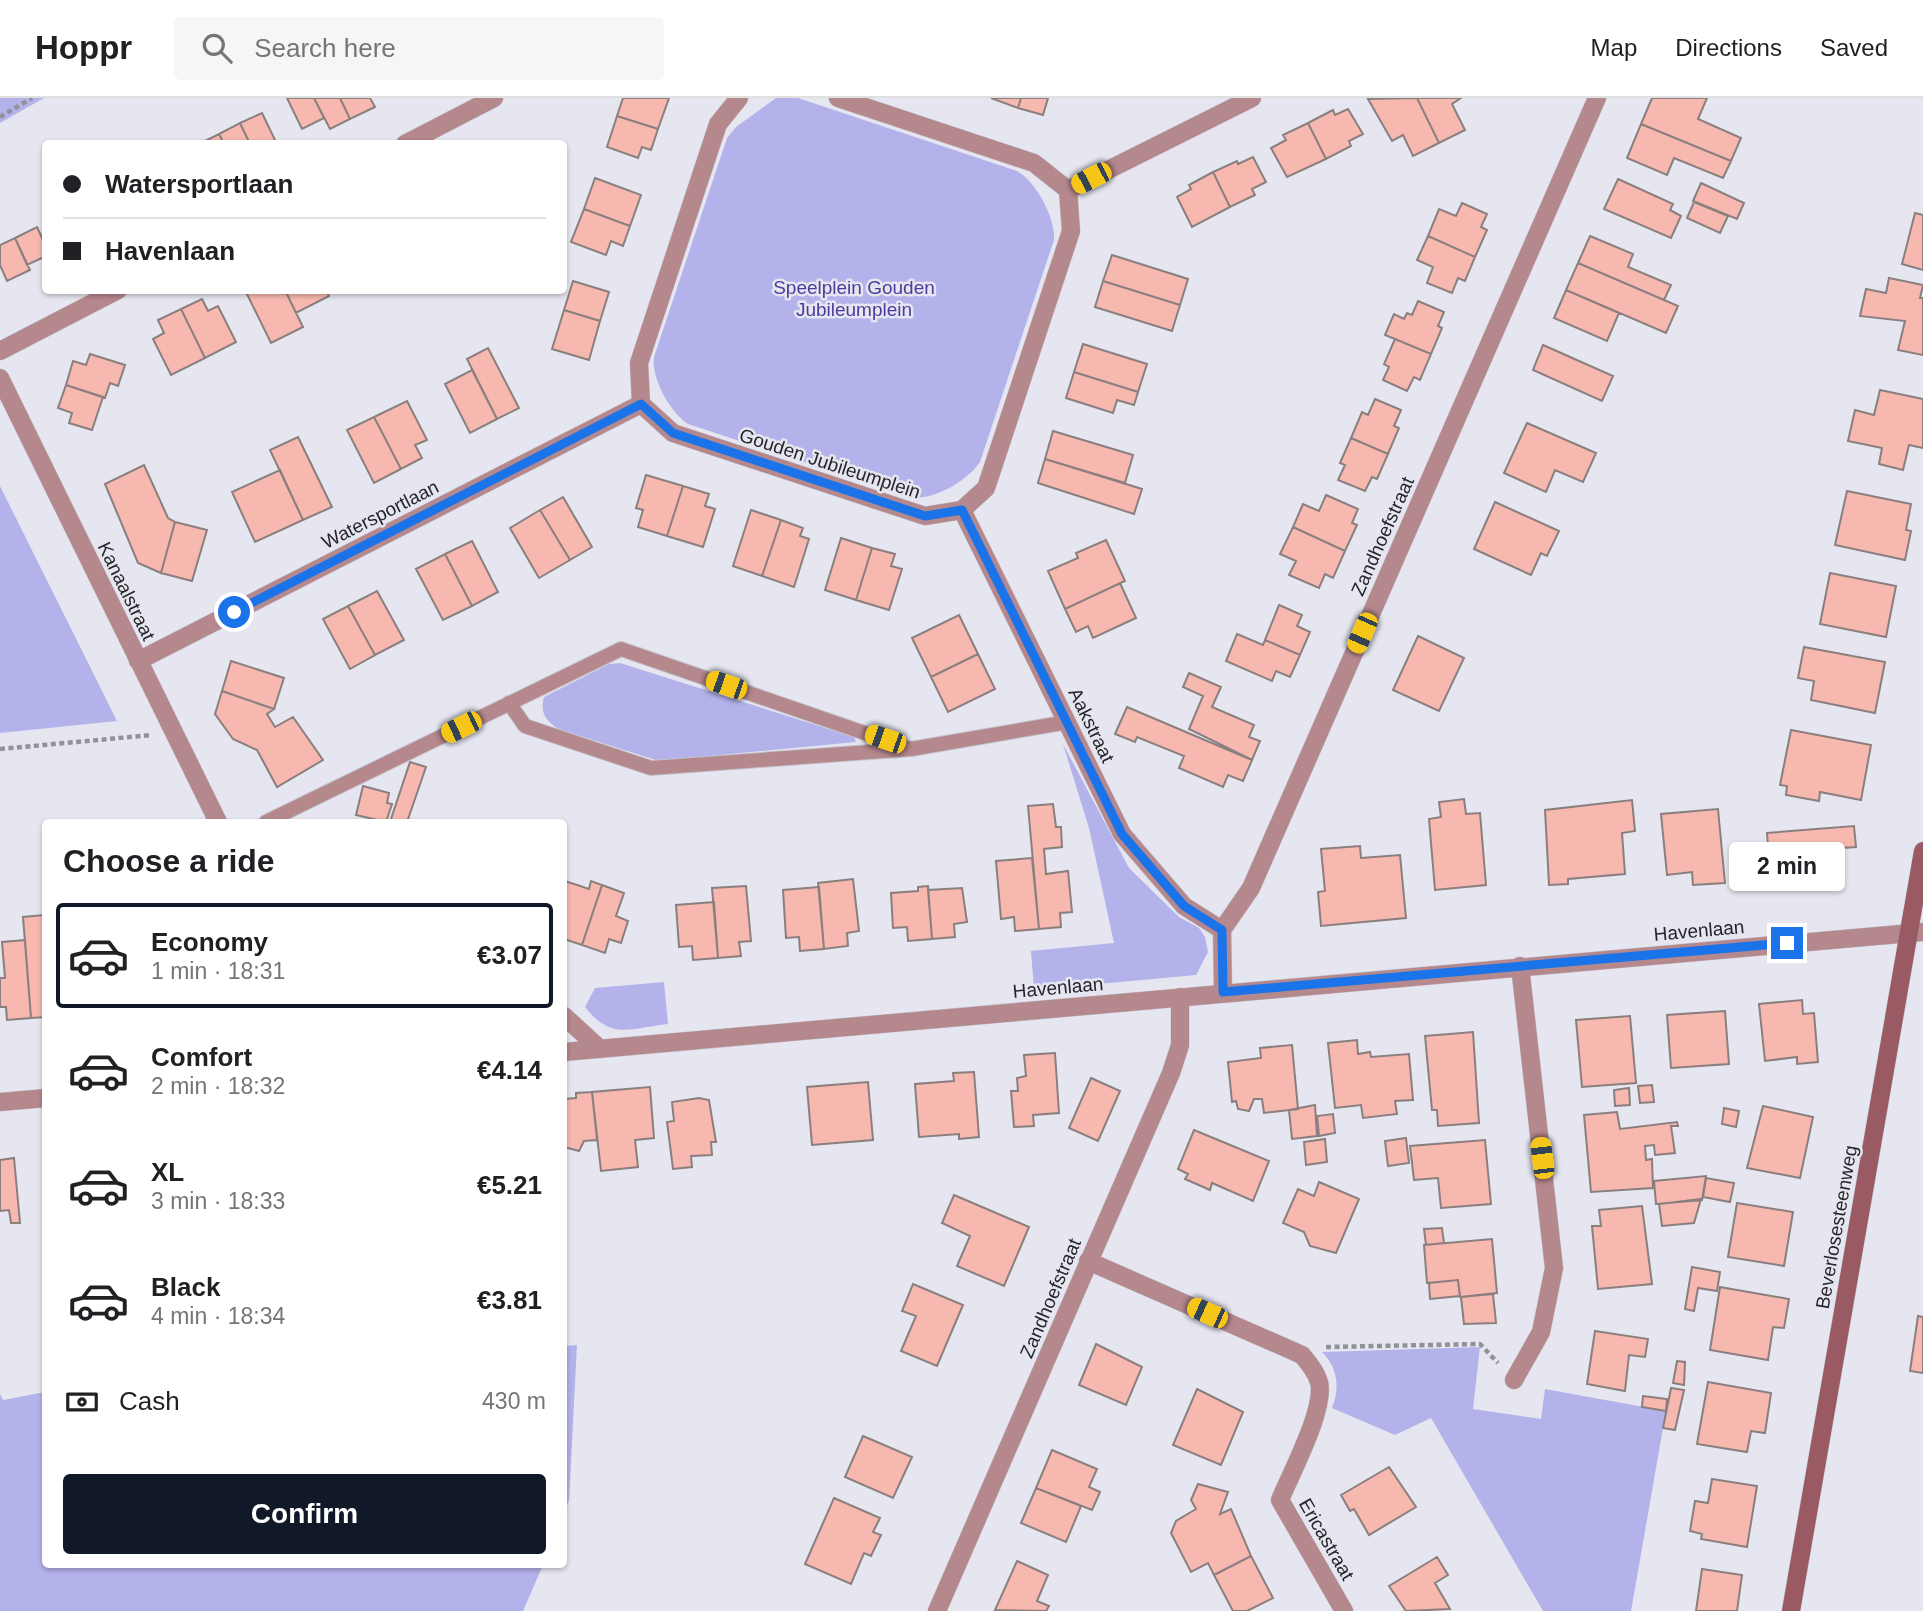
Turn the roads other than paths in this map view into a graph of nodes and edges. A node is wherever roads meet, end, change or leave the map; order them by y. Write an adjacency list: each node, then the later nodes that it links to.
1 (494, 98): 6 (street)
2 (739, 98): 11 (street)
3 (838, 98): 7 (street)
4 (1251, 98): 7 (street)
5 (1597, 98): 20 (street, Zandhoefstraat)
6 (413, 140)
7 (1068, 190): 12 (street)
8 (110, 294): 9 (street)
9 (0, 351)
10 (0, 378): 13 (street, Kanaalstraat)
11 (641, 404): 12 (street, Gouden Jubileumplein); 13 (street, Watersportlaan)
12 (962, 510): 15 (street, Aakstraat)
13 (138, 661): 17 (street, Kanaalstraat)
14 (509, 703): 16 (lane); 16 (lane); 18 (lane)
15 (1068, 722): 16 (lane); 20 (street, Aakstraat)
16 (911, 748)
17 (216, 819)
18 (272, 819)
19 (1923, 851): 21 (street, Beverlosesteenweg)
20 (1222, 930): 23 (street)
21 (1916, 933): 22 (street, Havenlaan); 34 (street, Beverlosesteenweg)
22 (1520, 966): 23 (street, Havenlaan); 31 (street)
23 (1223, 992): 24 (street, Havenlaan)
24 (1180, 997): 26 (street, Havenlaan); 30 (street, Zandhoefstraat)
25 (567, 1019): 26 (street)
26 (600, 1049): 27 (street, Havenlaan)
27 (567, 1052)
28 (42, 1098): 29 (street)
29 (0, 1102)
30 (1088, 1261): 32 (street, Zandhoefstraat); 33 (street, Ericastraat)
31 (1514, 1380)
32 (937, 1611)
33 (1343, 1611)
34 (1791, 1611)

